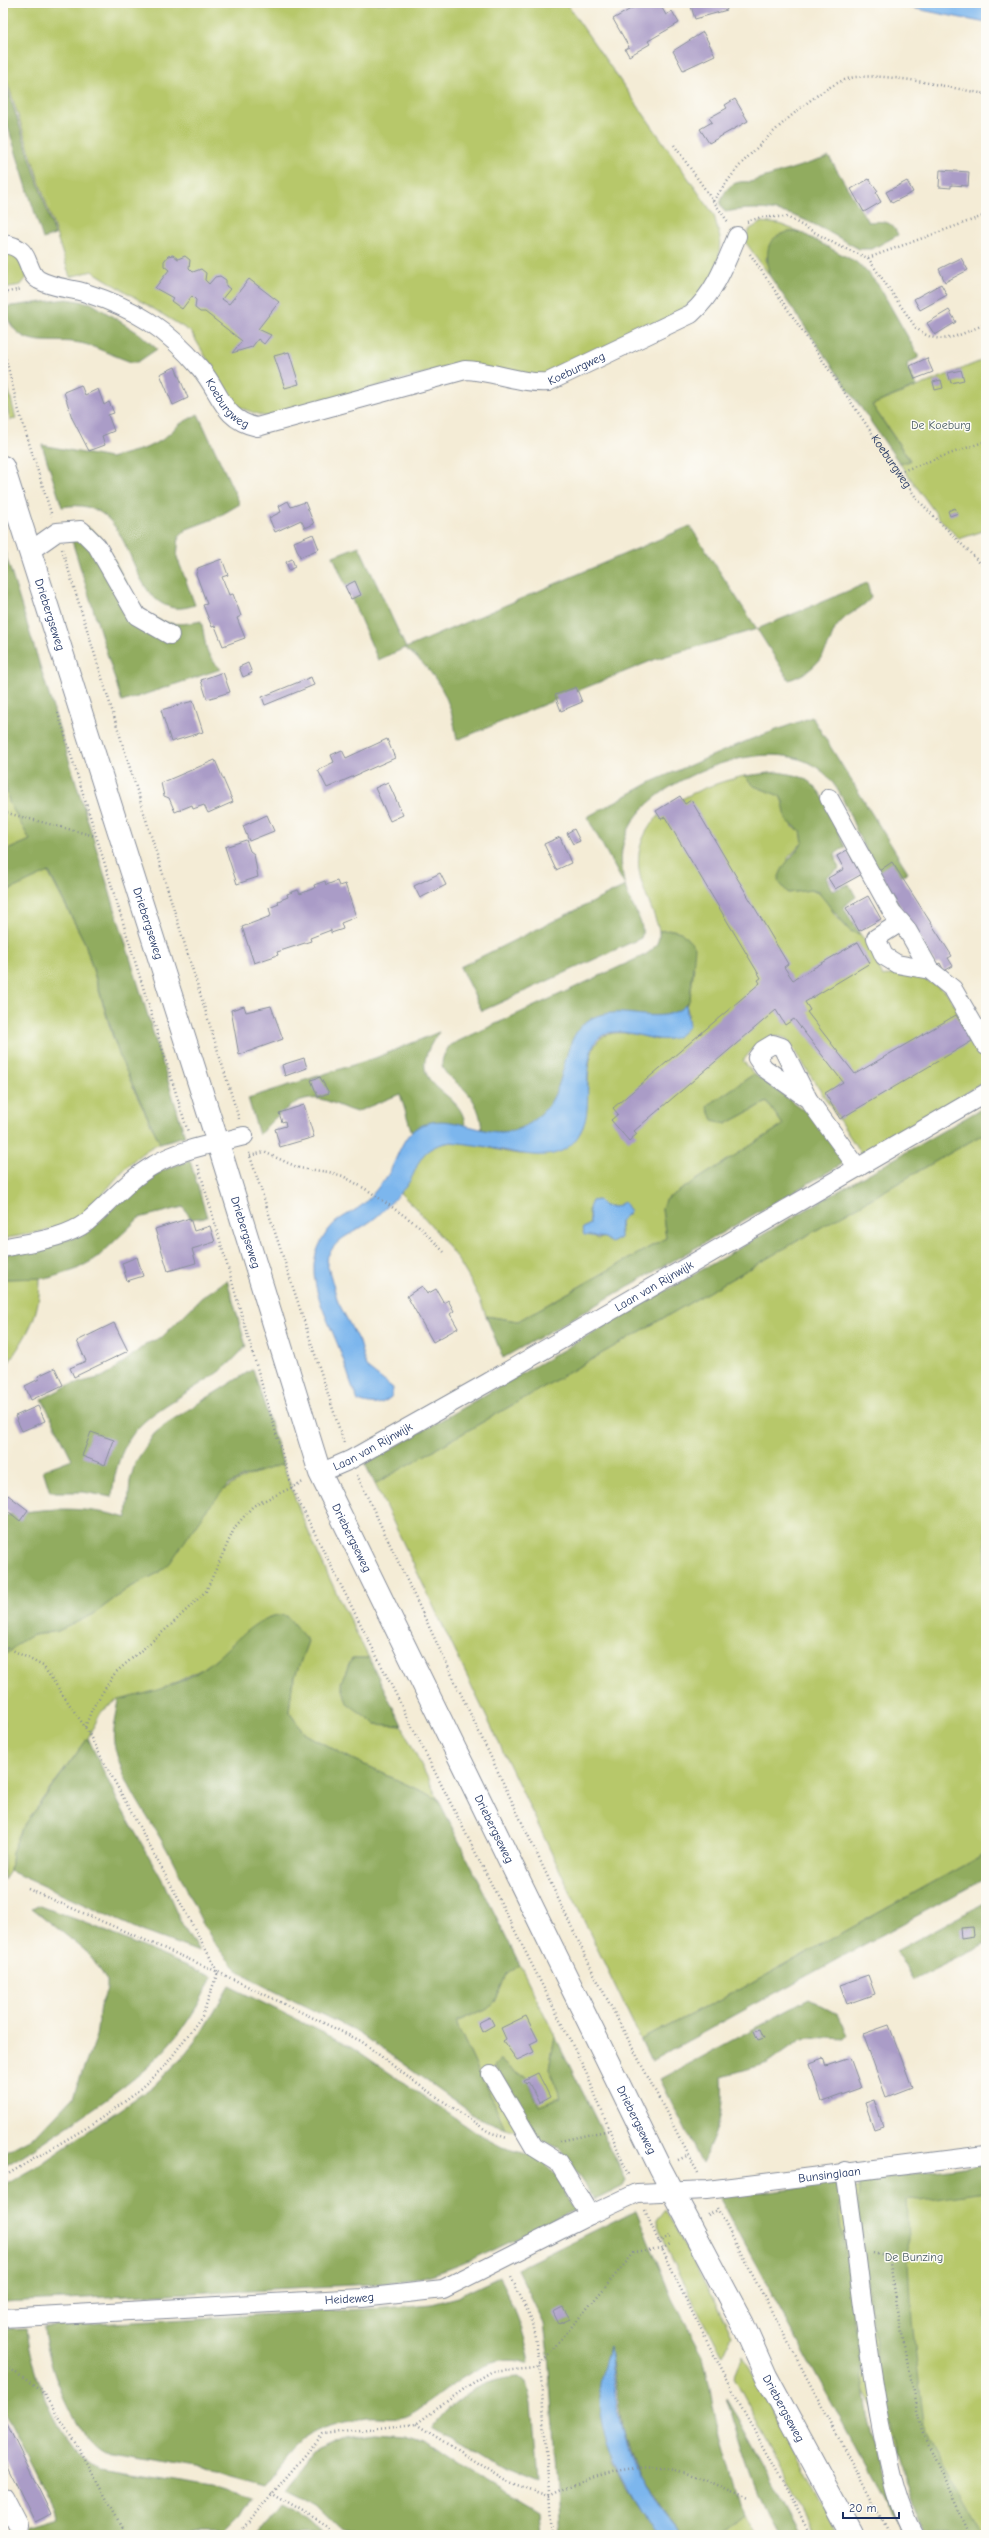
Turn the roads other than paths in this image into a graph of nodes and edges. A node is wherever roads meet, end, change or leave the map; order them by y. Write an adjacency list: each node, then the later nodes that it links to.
1 (737, 236): 2 (street, Koeburgweg)
2 (3, 244)
3 (3, 456): 4 (main road, Driebergseweg)
4 (5, 472): 5 (main road, Driebergseweg)
5 (30, 552): 6 (street); 14 (main road, Driebergseweg)
6 (170, 635)
7 (829, 798): 8 (street)
8 (901, 922): 9 (street); 9 (street)
9 (930, 970): 10 (street)
10 (986, 1046)
11 (986, 1093): 15 (street, Laan van Rijnwijk)
12 (808, 1099): 15 (street)
13 (244, 1136): 14 (street)
14 (218, 1143): 16 (street); 17 (main road, Driebergseweg)
15 (858, 1168): 17 (street, Laan van Rijnwijk)
16 (3, 1248)
17 (320, 1473): 21 (main road, Driebergseweg)
18 (491, 2074): 22 (street)
19 (986, 2155): 20 (street, Bunsinglaan)
20 (845, 2171): 21 (street, Bunsinglaan); 27 (street)
21 (673, 2192): 22 (street, Heideweg); 26 (main road, Driebergseweg)
22 (590, 2215): 23 (street, Heideweg)
23 (3, 2318)
24 (3, 2497): 25 (street)
25 (18, 2526)
26 (852, 2535)
27 (914, 2535)

